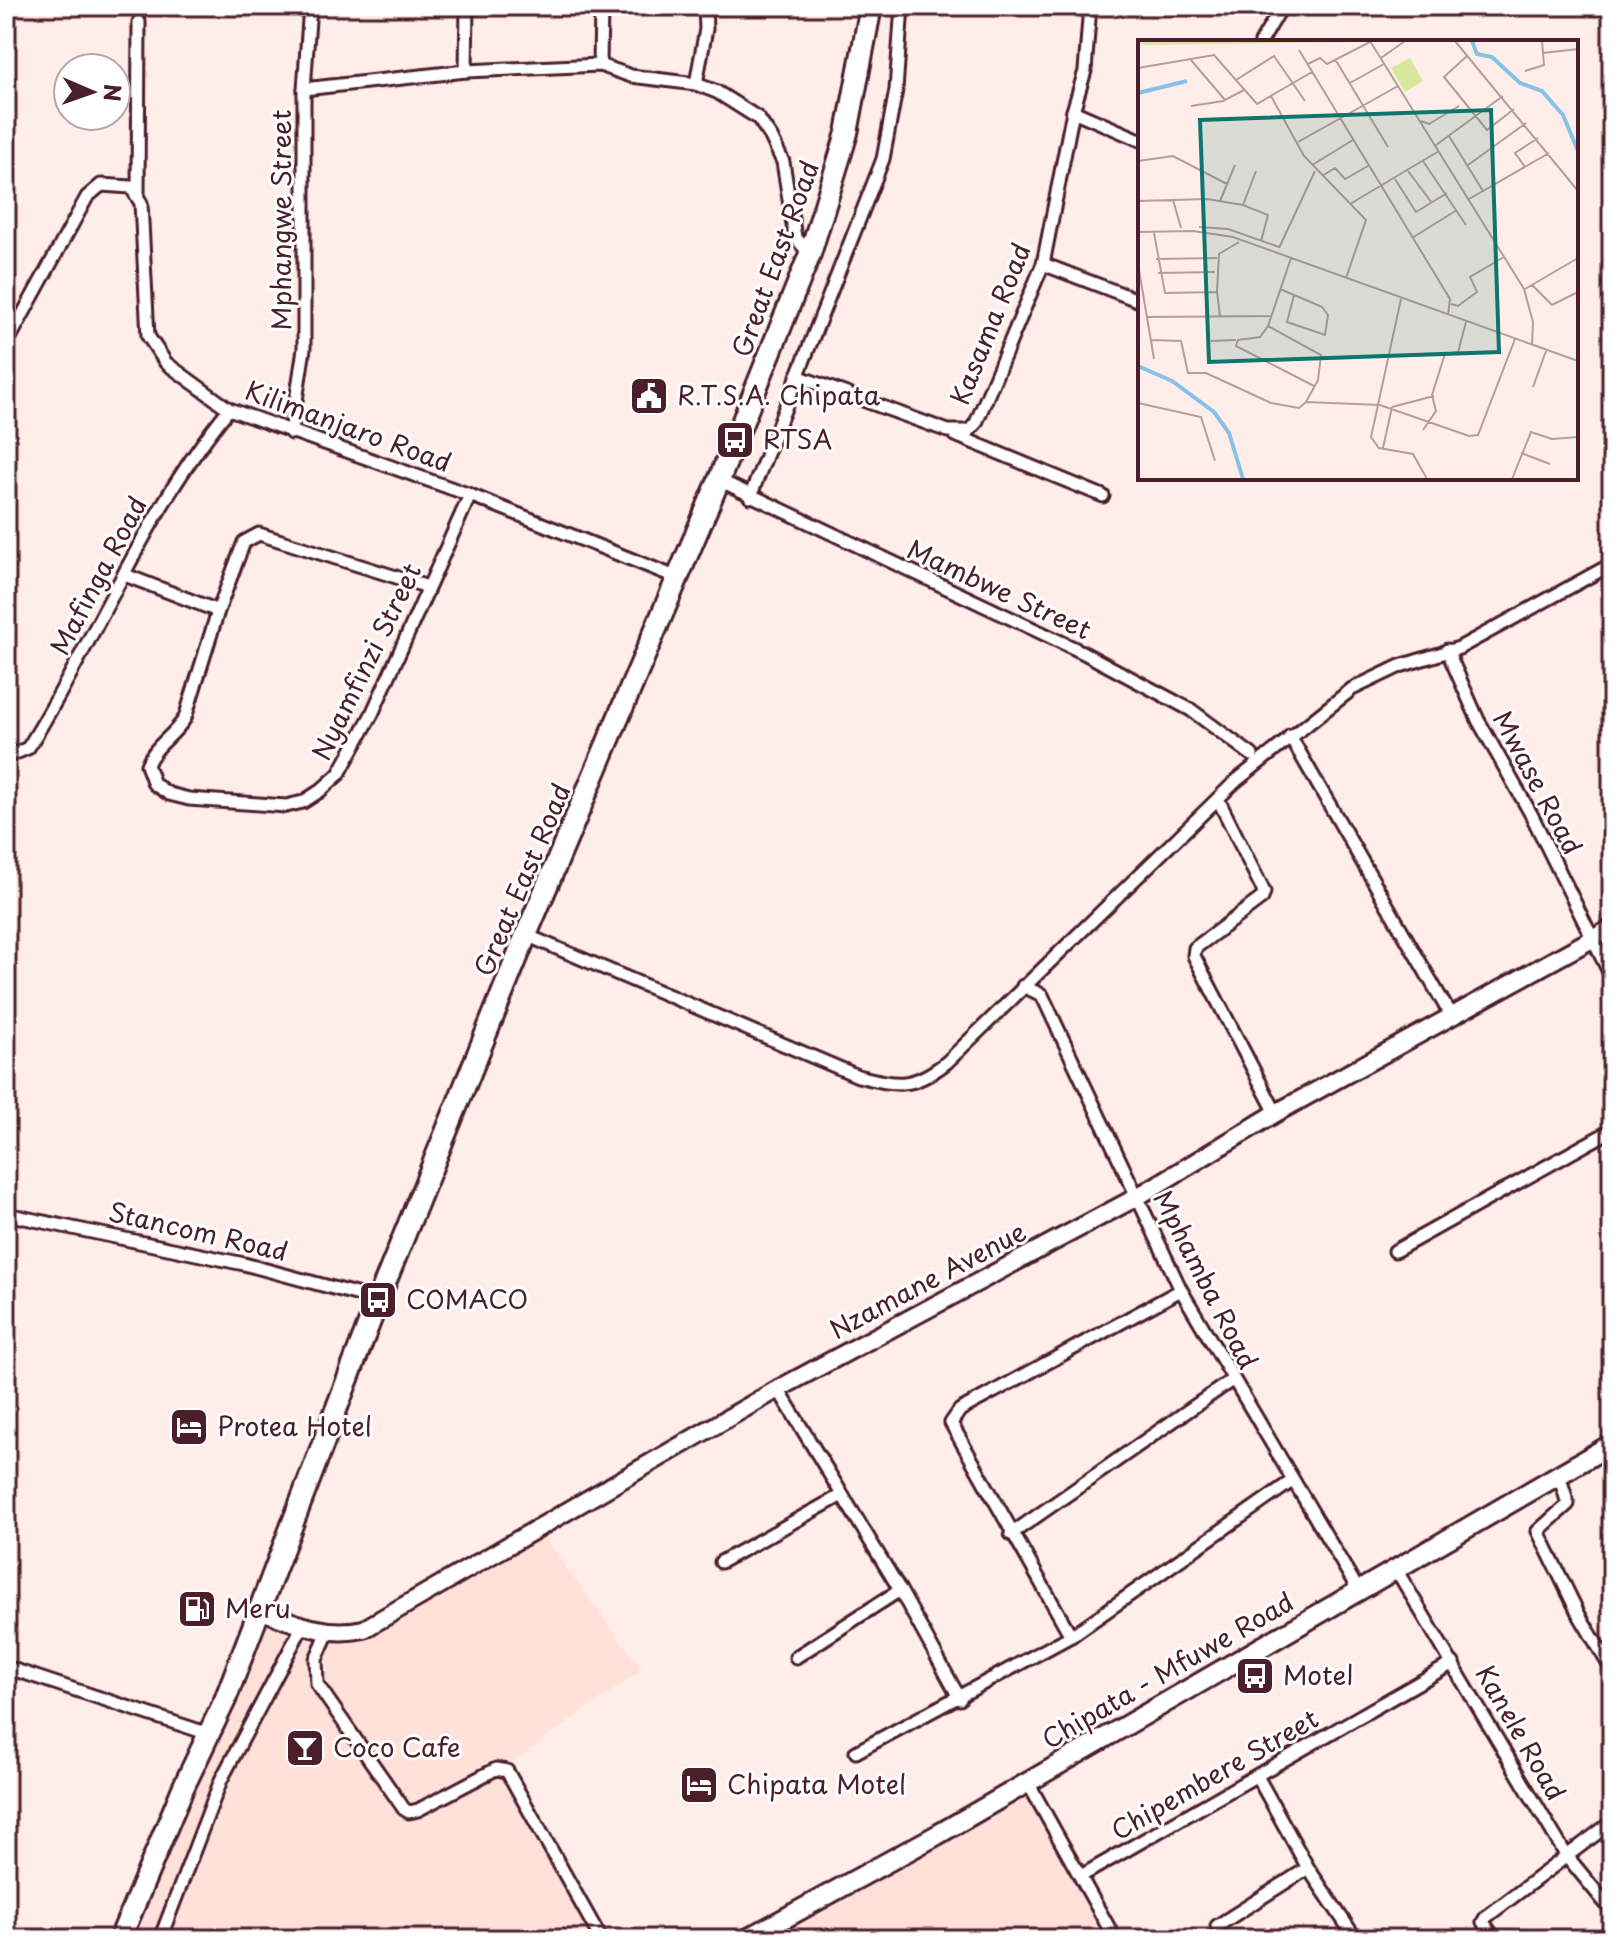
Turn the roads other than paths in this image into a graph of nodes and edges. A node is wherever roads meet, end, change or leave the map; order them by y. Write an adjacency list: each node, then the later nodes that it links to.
1 (310, 6): 14 (street, Mphangwe Street)
2 (467, 6): 12 (street)
3 (601, 6): 11 (street)
4 (705, 6): 13 (street)
5 (871, 6): 18 (highway, Great East Road)
6 (902, 6): 22 (street)
7 (1090, 6): 15 (street, Kasama Road)
8 (1282, 6): 10 (street)
9 (139, 22): 17 (street, Kilimanjaro Road)
10 (1262, 40)
11 (600, 65): 12 (street); 13 (street)
12 (466, 71): 14 (street)
13 (696, 84): 18 (street)
14 (304, 89): 25 (street, Mphangwe Street)
15 (1073, 111): 16 (street); 19 (street, Kasama Road)
16 (1138, 139)
17 (139, 198): 21 (street); 23 (street, Kilimanjaro Road)
18 (810, 254): 26 (highway, Great East Road)
19 (1043, 264): 20 (street); 24 (street, Kasama Road)
20 (1138, 300)
21 (6, 345)
22 (797, 376): 24 (street, Kasama Road); 29 (street)
23 (229, 409): 25 (street, Kilimanjaro Road); 31 (street, Mafinga Road)
24 (948, 431): 28 (street)
25 (291, 433): 27 (street, Kilimanjaro Road)
26 (719, 480): 29 (street, Mambwe Street); 32 (highway, Great East Road)
27 (470, 495): 32 (street, Kilimanjaro Road); 33 (street, Nyamfinzi Street)
28 (1103, 496)
29 (750, 497): 37 (street, Mambwe Street)
30 (1612, 564): 35 (street)
31 (125, 575): 34 (street); 38 (street, Mafinga Road)
32 (678, 578): 41 (highway, Great East Road)
33 (428, 587): 34 (street); 34 (street, Nyamfinzi Street)
34 (218, 611)
35 (1447, 650): 36 (street); 42 (street, Mwase Road)
36 (1290, 736): 39 (street); 45 (street)
37 (1252, 755)
38 (6, 757)
39 (1218, 799): 44 (street); 46 (street)
40 (1612, 928): 42 (street, Nzamane Avenue)
41 (526, 935): 44 (street); 52 (highway, Great East Road)
42 (1592, 938): 43 (street, Mwase Road); 45 (street, Nzamane Avenue)
43 (1612, 978)
44 (1023, 986): 48 (street, Mphamba Road)
45 (1451, 1016): 46 (street, Nzamane Avenue)
46 (1276, 1113): 48 (street, Nzamane Avenue)
47 (1612, 1130): 50 (street)
48 (1137, 1197): 51 (street, Mphamba Road); 54 (street, Nzamane Avenue)
49 (6, 1214): 52 (street, Stancom Road)
50 (1395, 1251)
51 (1181, 1290): 53 (street, Mphamba Road); 59 (street)
52 (378, 1300): 64 (highway, Great East Road)
53 (1232, 1380): 57 (street, Mphamba Road); 59 (street)
54 (778, 1389): 58 (street); 66 (street, Nzamane Avenue)
55 (1612, 1444): 56 (main road, Chipata - Mfuwe Road)
56 (1559, 1475): 61 (main road, Chipata - Mfuwe Road); 71 (street)
57 (1292, 1481): 63 (street, Mphamba Road); 67 (street)
58 (842, 1495): 60 (street); 62 (street)
59 (1011, 1534): 67 (street)
60 (721, 1562)
61 (1397, 1571): 63 (main road, Chipata - Mfuwe Road); 69 (street, Kanele Road)
62 (900, 1590): 68 (street); 72 (street)
63 (1360, 1593): 77 (main road, Chipata - Mfuwe Road)
64 (260, 1610): 65 (street, Nzamane Avenue); 73 (highway, Great East Road)
65 (302, 1627): 66 (street, Nzamane Avenue); 86 (street)
66 (328, 1632): 87 (street)
67 (1071, 1636): 72 (street)
68 (796, 1657)
69 (1453, 1663): 76 (street, Chipembere Street); 79 (street, Kanele Road)
70 (6, 1667): 73 (street)
71 (1612, 1670)
72 (960, 1699): 74 (street)
73 (209, 1734): 75 (highway, Great East Road)
74 (856, 1752)
75 (195, 1765): 84 (highway, Great East Road); 85 (highway, Great East Road)
76 (1258, 1778): 80 (street); 81 (street, Chipembere Street)
77 (1027, 1781): 81 (street); 88 (main road, Chipata - Mfuwe Road)
78 (1612, 1822): 79 (street)
79 (1566, 1855): 82 (street, Kanele Road); 91 (street)
80 (1308, 1868): 83 (street); 90 (street)
81 (1081, 1876): 89 (street)
82 (1612, 1911)
83 (1217, 1926)
84 (120, 1939)
85 (131, 1939)
86 (160, 1939)
87 (601, 1939)
88 (747, 1939)
89 (1115, 1939)
90 (1356, 1939)
91 (1495, 1939)

